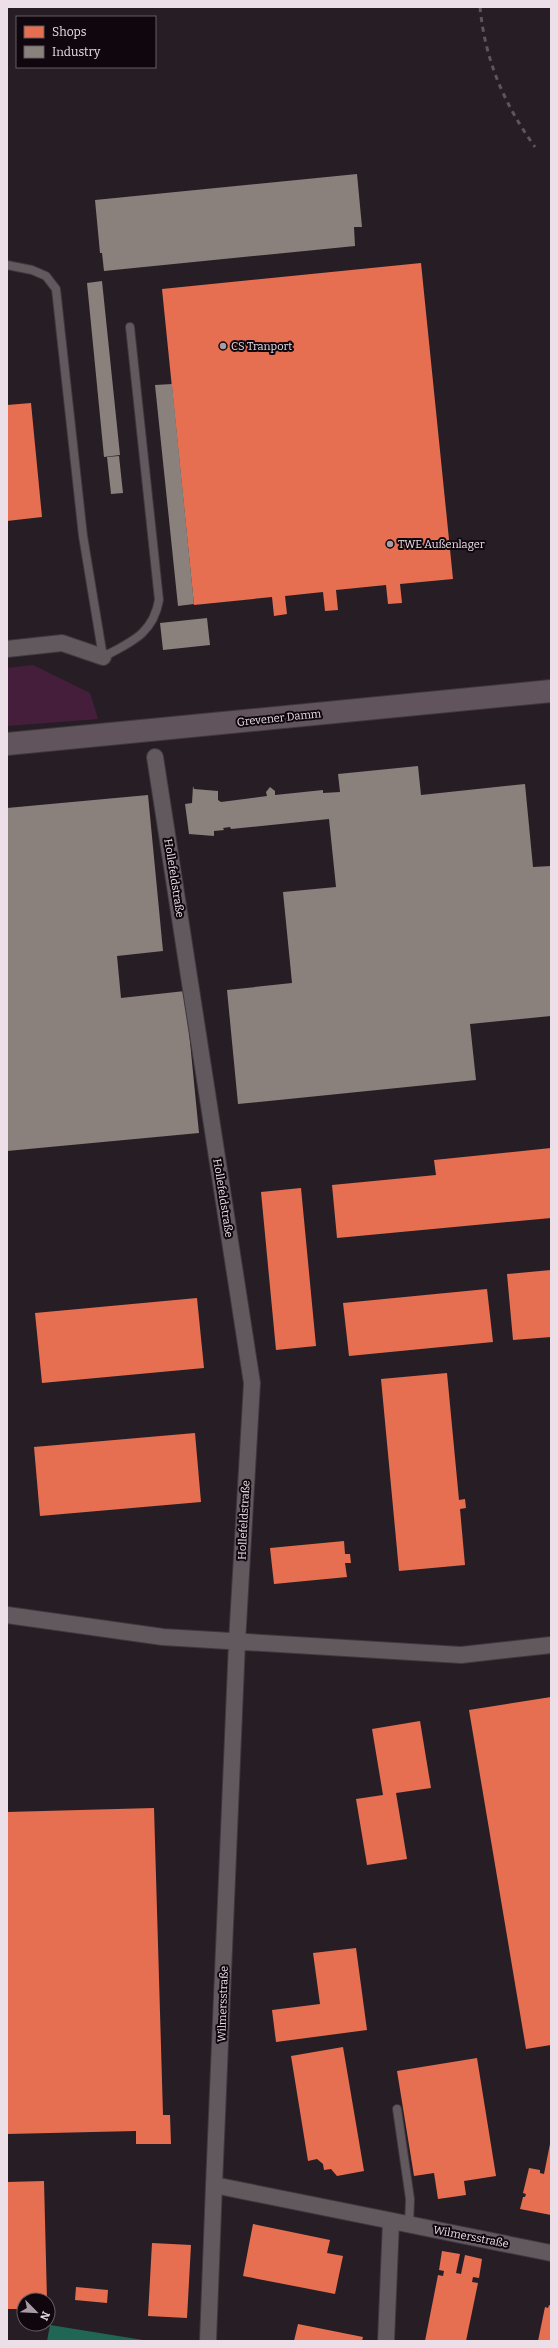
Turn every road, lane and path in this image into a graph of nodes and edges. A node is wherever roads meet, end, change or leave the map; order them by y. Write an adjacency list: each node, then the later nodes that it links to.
1 (7, 265): 4 (lane)
2 (130, 327): 4 (lane)
3 (7, 648): 4 (street)
4 (102, 657)
5 (551, 691): 6 (main road, Grevener Damm)
6 (7, 744)
7 (156, 757): 9 (street, Hollefeldstraße)
8 (7, 1615): 9 (street)
9 (237, 1642): 10 (street); 12 (street, Wilmersstraße)
10 (551, 1645)
11 (397, 2109): 14 (lane)
12 (214, 2185): 13 (street, Wilmersstraße); 16 (street)
13 (391, 2221): 14 (street, Wilmersstraße); 17 (street)
14 (409, 2225): 15 (street, Wilmersstraße)
15 (551, 2253)
16 (208, 2341)
17 (386, 2341)

